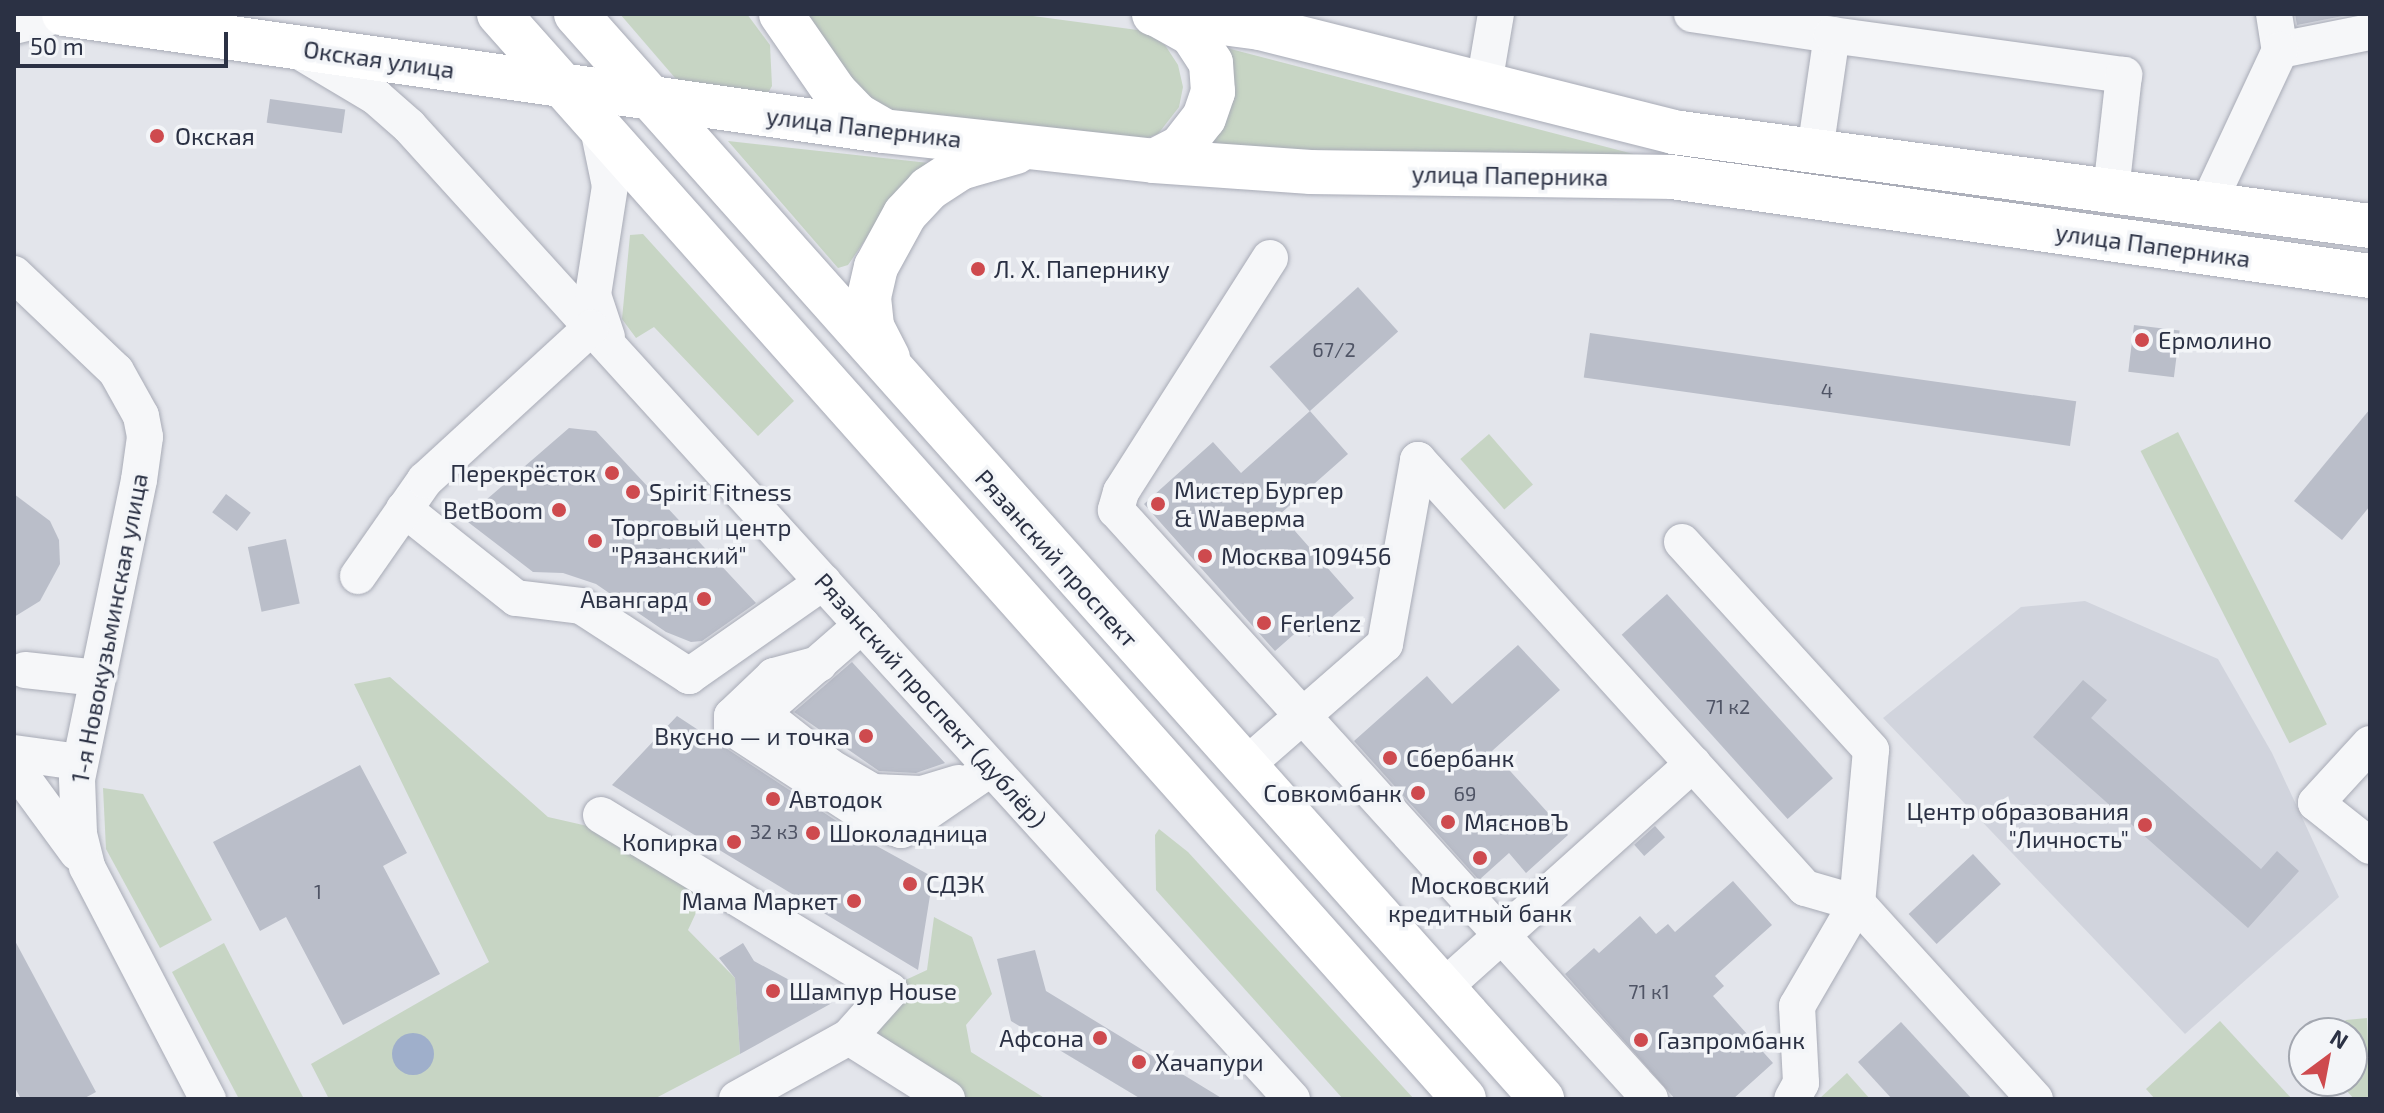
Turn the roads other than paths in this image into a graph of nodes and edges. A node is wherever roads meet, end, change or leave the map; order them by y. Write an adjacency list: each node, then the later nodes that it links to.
1 (499, 14): 15 (main road)
2 (576, 14): 16 (main road, Рязанский проспект)
3 (781, 14): 18 (main road)
4 (1156, 14): 14 (main road, улица Паперника); 21 (main road)
5 (1496, 14): 14 (street)
6 (1692, 14): 11 (street)
7 (2274, 14): 13 (street)
8 (73, 15): 9 (street); 12 (main road, Окская улица)
9 (14, 26)
10 (2370, 32): 13 (street)
11 (1832, 35): 20 (street); 22 (street)
12 (287, 46): 15 (main road, Окская улица); 28 (street, Рязанский проспект (дублёр))
13 (2280, 50): 23 (street)
14 (1484, 84): 20 (main road, улица Паперника)
15 (560, 86): 16 (main road, Окская улица); 17 (main road)
16 (647, 99): 18 (main road, улица Паперника); 29 (main road, Рязанский проспект)
17 (598, 128): 28 (street); 56 (main road)
18 (883, 131): 19 (main road, улица Паперника)
19 (1039, 148): 21 (main road, улица Паперника); 29 (main road)
20 (1815, 151): 22 (main road, улица Паперника)
21 (1154, 161): 27 (main road, улица Паперника)
22 (2111, 191): 23 (main road, улица Паперника)
23 (2208, 204): 24 (main road, улица Паперника)
24 (2370, 226)
25 (1270, 258): 37 (street)
26 (14, 274): 36 (street, 1-я Новокузьминская улица)
27 (2370, 276)
28 (601, 338): 30 (street); 33 (street, Рязанский проспект (дублёр))
29 (899, 382): 43 (main road, Рязанский проспект)
30 (404, 509): 32 (street); 33 (street)
31 (1682, 542): 48 (street)
32 (358, 576)
33 (823, 582): 34 (street, Рязанский проспект (дублёр))
34 (862, 625): 44 (street, Рязанский проспект (дублёр)); 44 (street)
35 (25, 670): 36 (street)
36 (98, 678): 40 (street, 1-я Новокузьминская улица)
37 (1303, 716): 41 (street); 43 (street); 49 (street)
38 (2370, 744): 46 (street)
39 (14, 753): 40 (street)
40 (79, 762): 47 (street, 1-я Новокузьминская улица)
41 (1693, 764): 48 (street); 49 (street)
42 (14, 766): 47 (street)
43 (1244, 767): 50 (main road, Рязанский проспект)
44 (986, 772): 55 (street, Рязанский проспект (дублёр))
45 (601, 815): 51 (street)
46 (2370, 846)
47 (87, 867): 52 (street, 1-я Новокузьминская улица)
48 (1857, 903): 59 (street); 60 (street)
49 (1502, 935): 50 (street); 58 (street)
50 (1443, 988): 57 (main road, Рязанский проспект)
51 (849, 1037): 53 (street); 54 (street)
52 (208, 1099)
53 (737, 1099)
54 (947, 1099)
55 (1292, 1099)
56 (1464, 1099)
57 (1542, 1099)
58 (1650, 1099)
59 (1792, 1099)
60 (2035, 1099)

